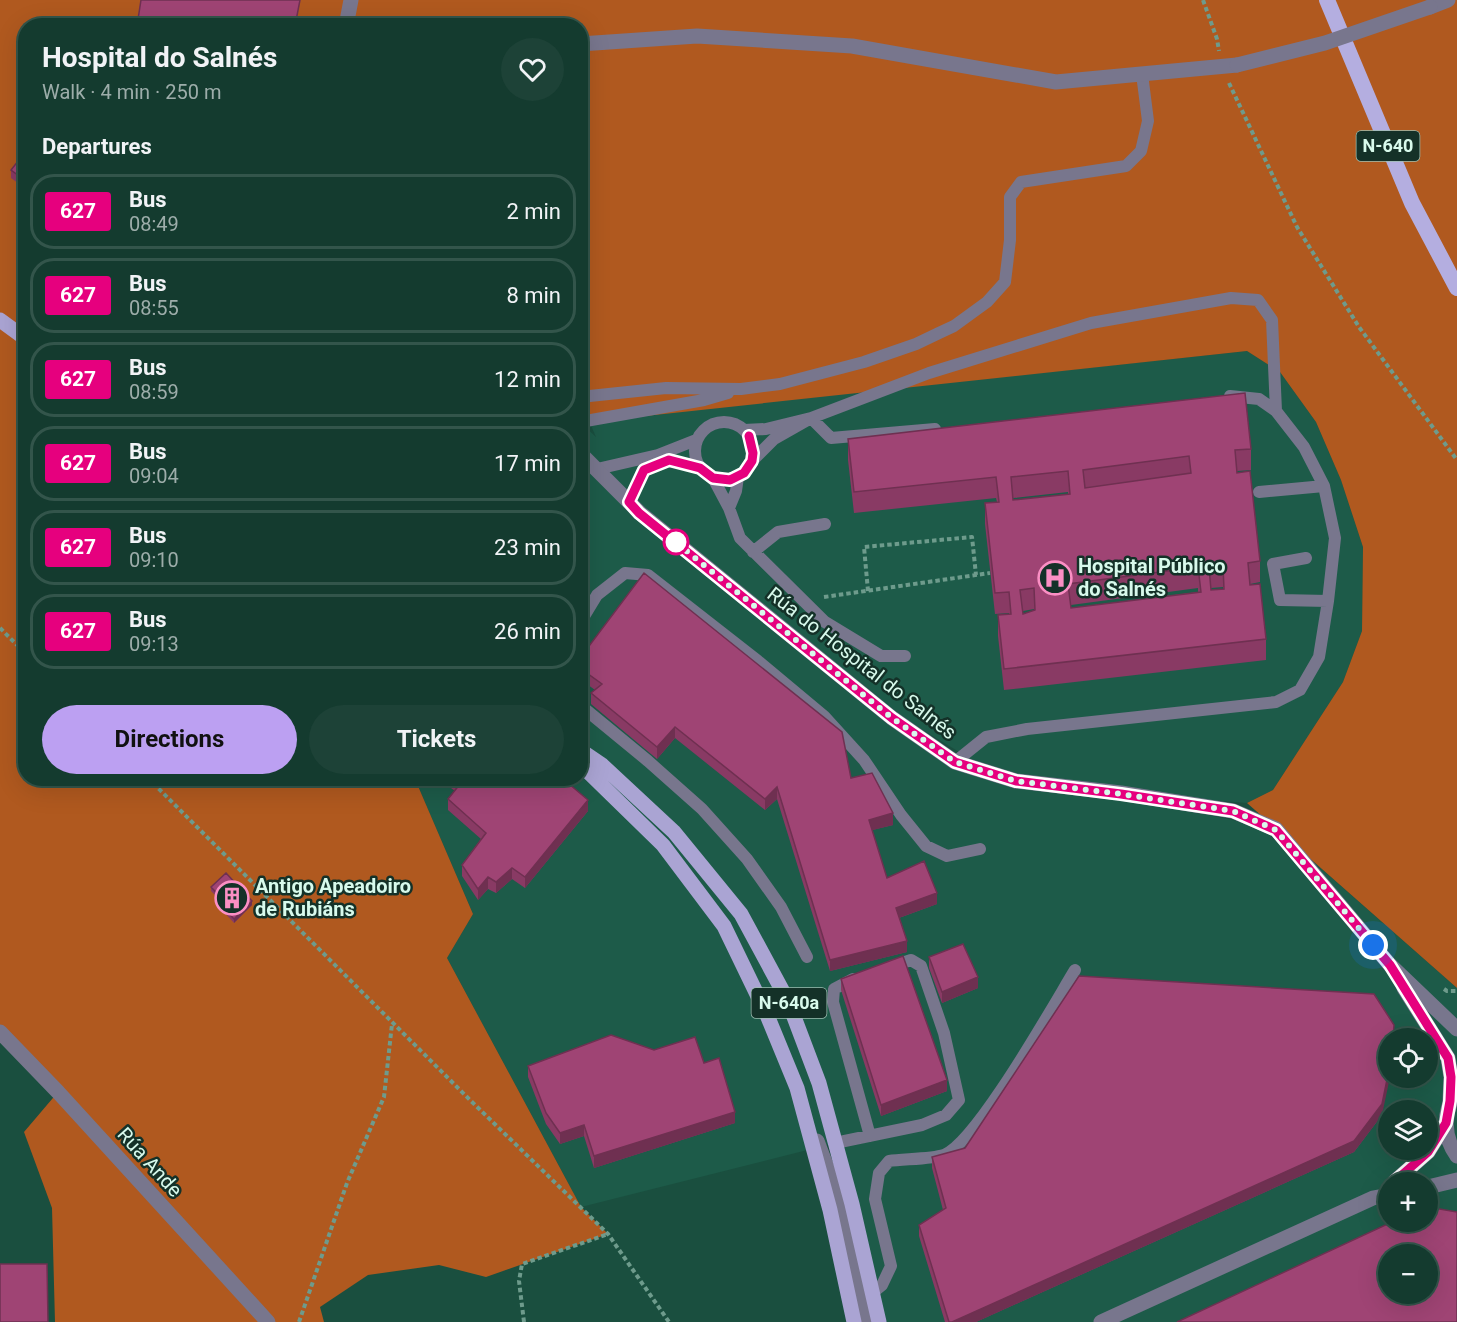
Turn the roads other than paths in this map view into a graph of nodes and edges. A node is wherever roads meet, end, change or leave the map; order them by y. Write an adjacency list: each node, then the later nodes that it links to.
1 (351, 0): 4 (street)
2 (1327, 0): 7 (highway, N-640)
3 (1448, 0): 6 (street, bridge)
4 (348, 18)
5 (588, 43): 6 (street)
6 (1142, 74): 10 (lane)
7 (1457, 288)
8 (0, 320): 9 (main road)
9 (18, 333)
10 (741, 389): 11 (lane); 15 (lane)
11 (588, 396)
12 (1222, 397): 13 (lane)
13 (1276, 411): 14 (lane); 25 (lane)
14 (812, 418): 16 (lane); 17 (lane); 20 (lane)
15 (588, 421)
16 (943, 428)
17 (744, 430): 18 (lane); 20 (lane)
18 (696, 441): 21 (lane); 22 (lane)
19 (588, 461): 22 (street, Rúa do Hospital do Salnés)
20 (752, 461): 23 (lane)
21 (700, 468): 24 (lane); 27 (lane)
22 (597, 469): 27 (street, Rúa do Hospital do Salnés)
23 (738, 477): 24 (lane); 28 (lane)
24 (713, 478): 28 (lane)
25 (1324, 486): 26 (lane); 32 (lane)
26 (1259, 492)
27 (629, 502): 37 (street, Rúa do Hospital do Salnés)
28 (729, 508): 30 (lane)
29 (825, 524): 30 (lane)
30 (753, 552): 34 (lane)
31 (1306, 558): 32 (lane)
32 (1328, 601): 37 (lane)
33 (588, 610): 39 (lane)
34 (905, 656)
35 (588, 712): 40 (lane)
36 (588, 755): 51 (main road, N-640a)
37 (955, 762): 41 (street, Rúa do Hospital do Salnés)
38 (588, 772): 47 (main road, N-640a)
39 (980, 849)
40 (807, 957)
41 (1390, 965): 45 (street, Rúa do Hospital do Salnés); 48 (street, Rúa do Hospital do Salnés)
42 (882, 969): 50 (lane)
43 (1075, 970): 59 (lane)
44 (863, 976): 50 (lane)
45 (1457, 1029)
46 (0, 1032): 60 (street, Rúa Ande)
47 (797, 1088): 61 (main road, N-640a); 62 (street)
48 (1454, 1096): 49 (street, Rúa do Hospital do Salnés)
49 (1446, 1123): 52 (street); 53 (street)
50 (870, 1136): 51 (lane)
51 (835, 1143): 59 (main road, N-640a)
52 (1457, 1156)
53 (1405, 1172)
54 (1457, 1180): 55 (street)
55 (1438, 1185)
56 (1378, 1194): 58 (street)
57 (1378, 1197): 58 (street)
58 (1373, 1198): 64 (street)
59 (872, 1293): 63 (main road, N-640a)
60 (268, 1322)
61 (854, 1322)
62 (867, 1322)
63 (879, 1322)
64 (1101, 1322)

